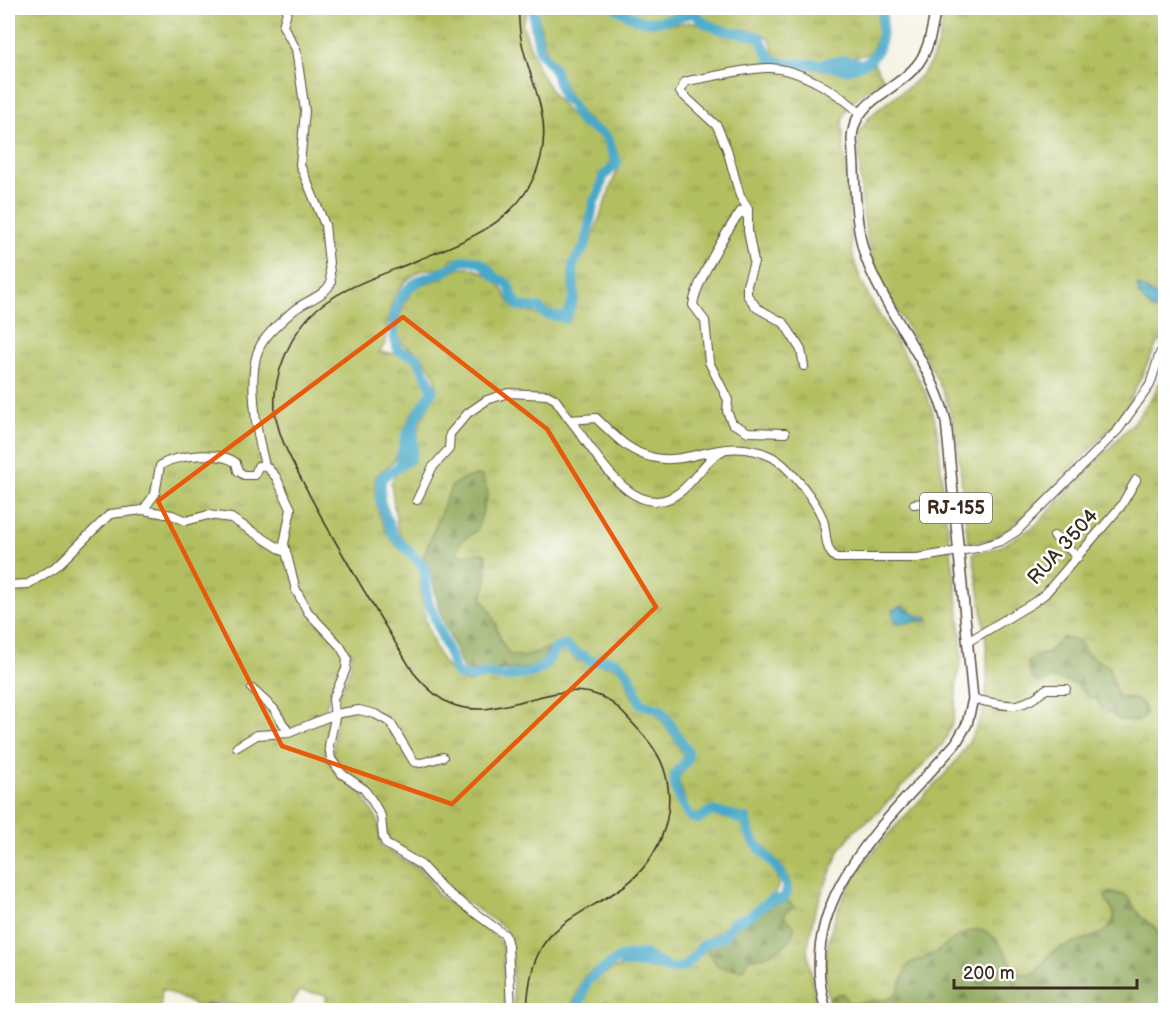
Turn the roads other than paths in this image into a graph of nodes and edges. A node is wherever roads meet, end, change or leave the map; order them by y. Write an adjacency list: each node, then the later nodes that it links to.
1 (288, 8): 10 (street)
2 (936, 8): 3 (main road)
3 (860, 113): 4 (street); 12 (main road, RJ-155)
4 (748, 216): 6 (street); 8 (street)
5 (1166, 347): 17 (street)
6 (804, 366)
7 (570, 420): 9 (street); 9 (street); 13 (street)
8 (785, 433)
9 (730, 448): 17 (street)
10 (265, 465): 15 (street); 18 (street)
11 (1136, 480): 19 (street, RUA 3504)
12 (955, 499): 14 (street); 17 (main road, RJ-155)
13 (417, 500)
14 (914, 504)
15 (143, 510): 18 (street); 20 (street)
16 (1054, 536): 19 (street)
17 (959, 551): 21 (main road, RJ-155)
18 (285, 552): 25 (street)
19 (1078, 557): 21 (street, RUA 3504)
20 (8, 585)
21 (969, 641): 24 (main road, RJ-155)
22 (252, 689): 26 (street)
23 (1066, 689): 24 (street)
24 (972, 699): 32 (main road, RJ-155)
25 (335, 714): 26 (street); 28 (street); 31 (street)
26 (289, 733): 27 (street)
27 (237, 747)
28 (443, 757)
29 (200, 1011): 30 (street)
30 (242, 1011)
31 (511, 1011)
32 (826, 1011)

